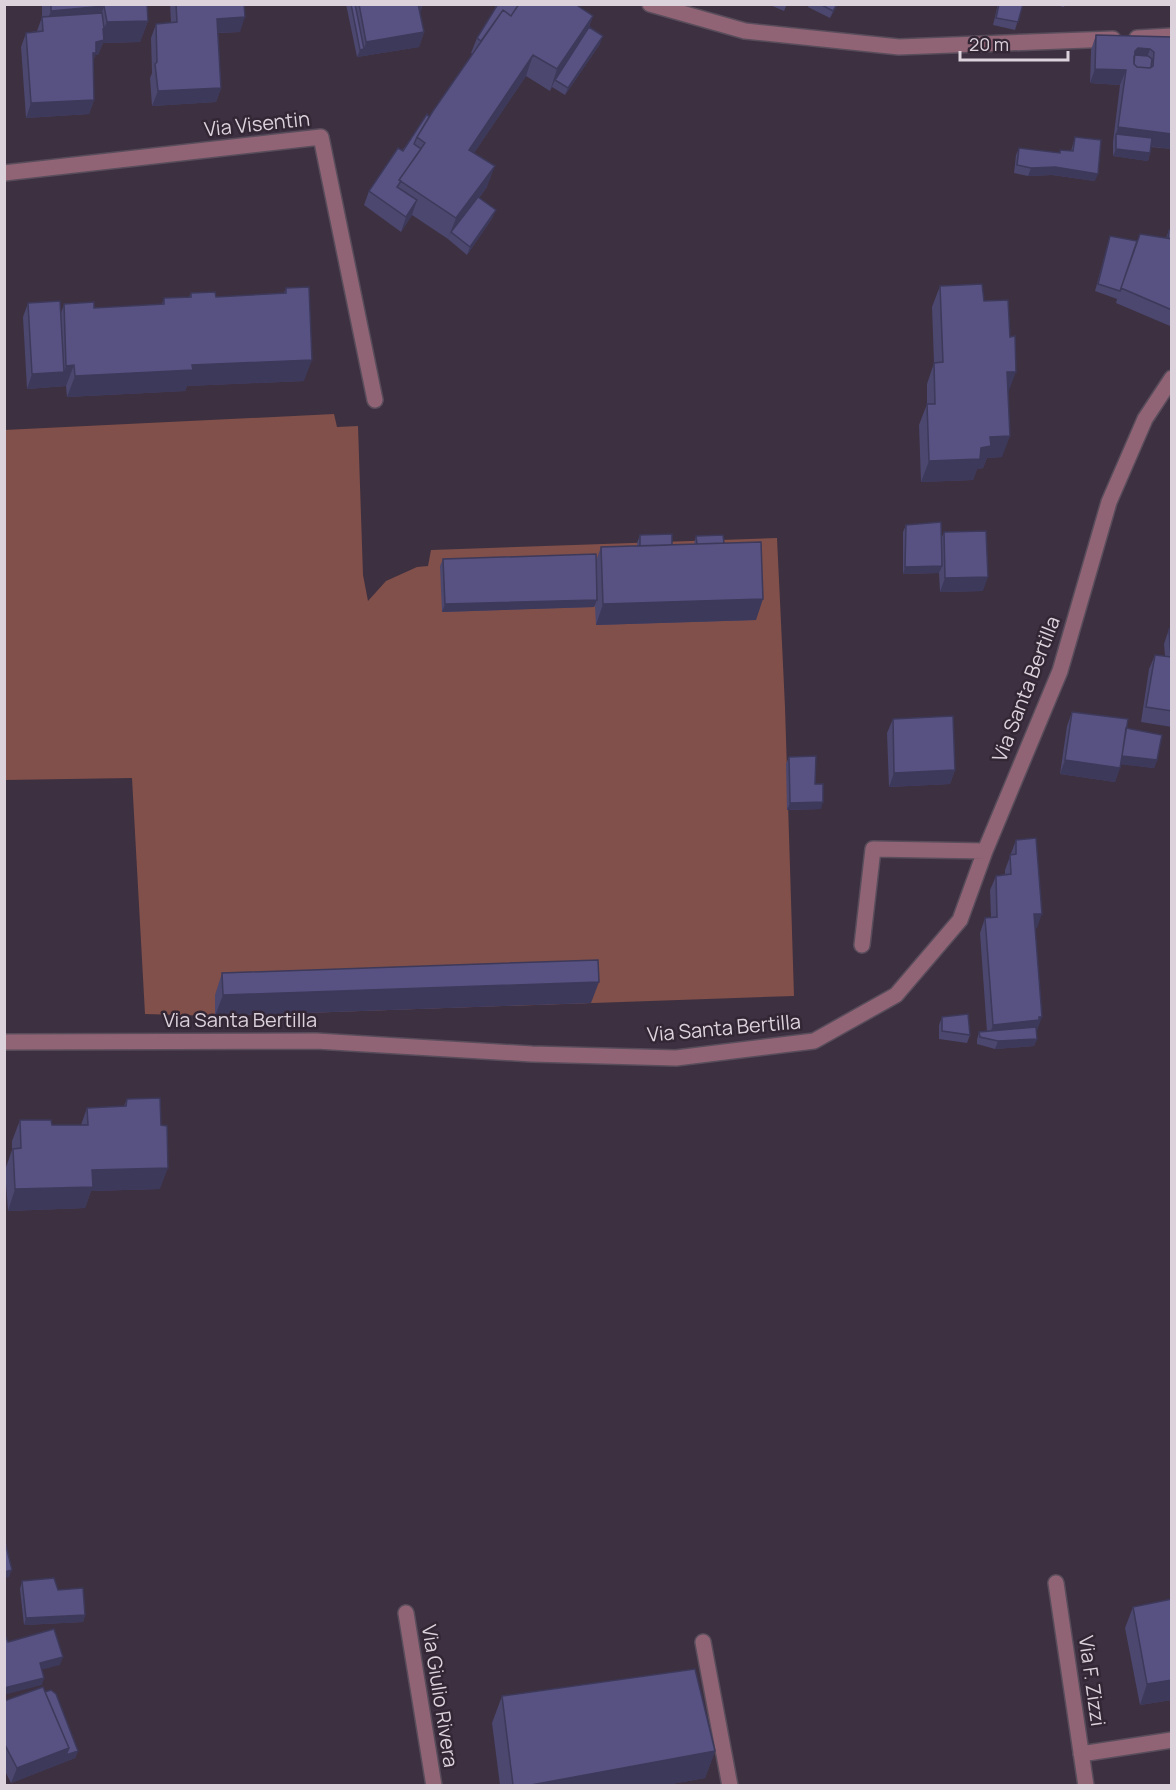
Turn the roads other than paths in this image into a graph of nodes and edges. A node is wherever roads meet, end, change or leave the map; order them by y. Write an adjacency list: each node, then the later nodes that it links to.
1 (650, 4): 2 (street)
2 (1172, 36)
3 (4, 173): 5 (street, Via Visentin)
4 (1172, 378): 6 (street, Via Santa Bertilla)
5 (375, 400)
6 (985, 851): 7 (street); 8 (street, Via Santa Bertilla)
7 (862, 945)
8 (4, 1042)
9 (1056, 1582): 13 (street, Via F. Zizzi)
10 (406, 1612): 14 (street, Via Giulio Rivera)
11 (703, 1642): 15 (street)
12 (1172, 1740): 13 (street)
13 (1081, 1754): 16 (street, Via F. Zizzi)
14 (434, 1785)
15 (730, 1785)
16 (1086, 1785)

